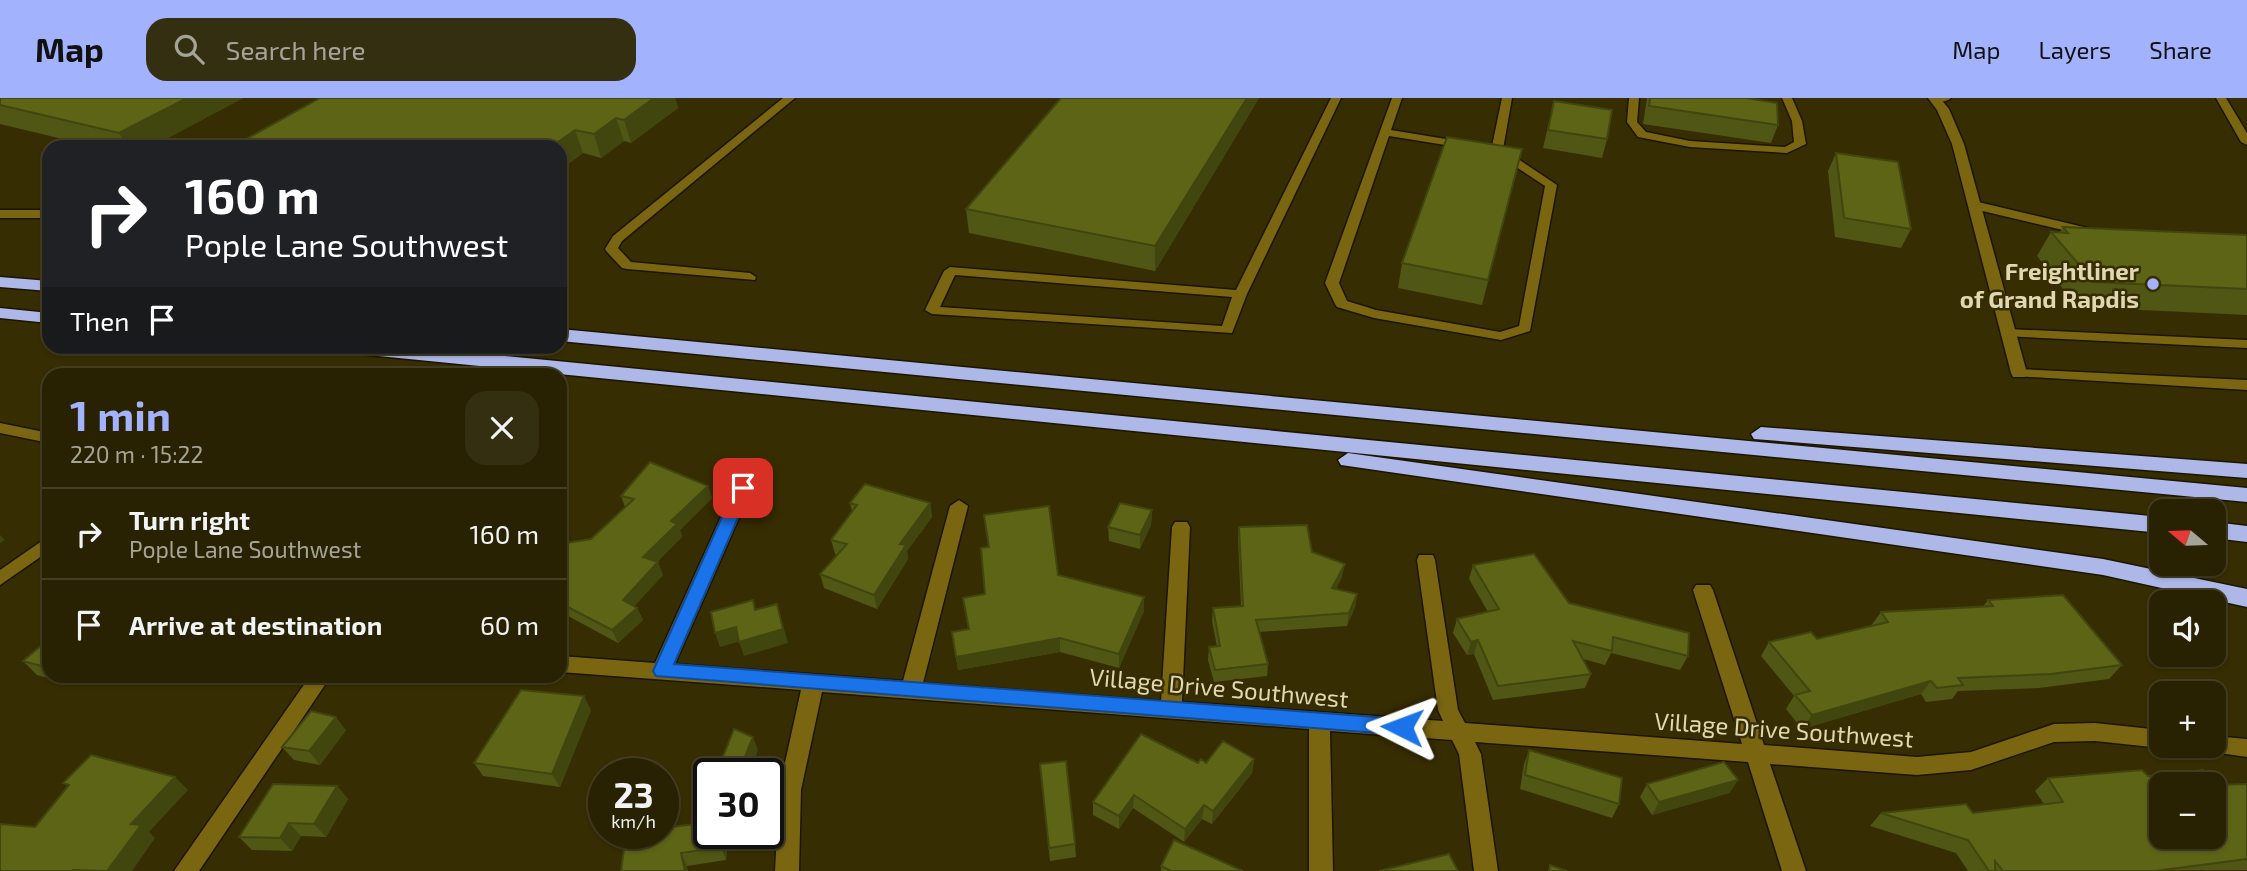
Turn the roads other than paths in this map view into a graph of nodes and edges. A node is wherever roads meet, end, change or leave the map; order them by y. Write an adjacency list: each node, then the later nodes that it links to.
1 (790, 98): 19 (lane)
2 (1336, 98): 22 (lane)
3 (1397, 98): 12 (lane)
4 (1507, 98): 14 (lane)
5 (1634, 98): 6 (lane)
6 (1787, 98)
7 (1934, 98): 8 (lane); 15 (street)
8 (1946, 98)
9 (2221, 98): 10 (lane)
10 (2230, 114): 11 (lane); 13 (lane)
11 (2247, 116)
12 (1385, 132): 14 (lane); 14 (lane)
13 (2247, 142)
14 (1497, 150)
15 (1974, 205): 18 (lane); 25 (street)
16 (0, 214): 17 (lane)
17 (42, 214)
18 (2094, 232)
19 (750, 276)
20 (0, 282): 21 (highway)
21 (42, 285)
22 (1240, 294): 22 (lane)
23 (0, 313): 24 (highway)
24 (42, 317)
25 (2008, 333): 27 (lane); 31 (street)
26 (567, 336): 33 (highway)
27 (2247, 344)
28 (417, 354): 29 (highway)
29 (556, 368)
30 (567, 369): 34 (highway)
31 (2019, 373): 32 (lane)
32 (2247, 385)
33 (1429, 416): 37 (highway); 39 (highway)
34 (1051, 418): 41 (highway); 49 (highway)
35 (0, 428): 36 (lane)
36 (42, 437)
37 (2247, 471)
38 (743, 488): 51 (street)
39 (2247, 495)
40 (959, 506): 54 (street)
41 (2149, 524)
42 (1181, 527): 55 (street)
43 (2226, 531): 44 (highway)
44 (2247, 534)
45 (42, 547): 47 (lane)
46 (1426, 560): 57 (street)
47 (0, 579)
48 (1703, 590): 61 (street)
49 (2247, 598)
50 (567, 664): 51 (street, Village Drive Southwest)
51 (662, 671): 53 (street, Village Drive Southwest)
52 (316, 683): 62 (street)
53 (813, 684): 54 (street, Village Drive Southwest); 63 (street)
54 (911, 690): 55 (street, Village Drive Southwest)
55 (1171, 709): 56 (street, Village Drive Southwest)
56 (1319, 722): 57 (street, Village Drive Southwest); 64 (street)
57 (1458, 730): 61 (street, Village Drive Southwest); 65 (street)
58 (2149, 738): 61 (street, Village Drive Southwest)
59 (2226, 745): 60 (street)
60 (2247, 748)
61 (1755, 753): 66 (street)
62 (186, 871)
63 (788, 871)
64 (1321, 871)
65 (1486, 871)
66 (1794, 871)

